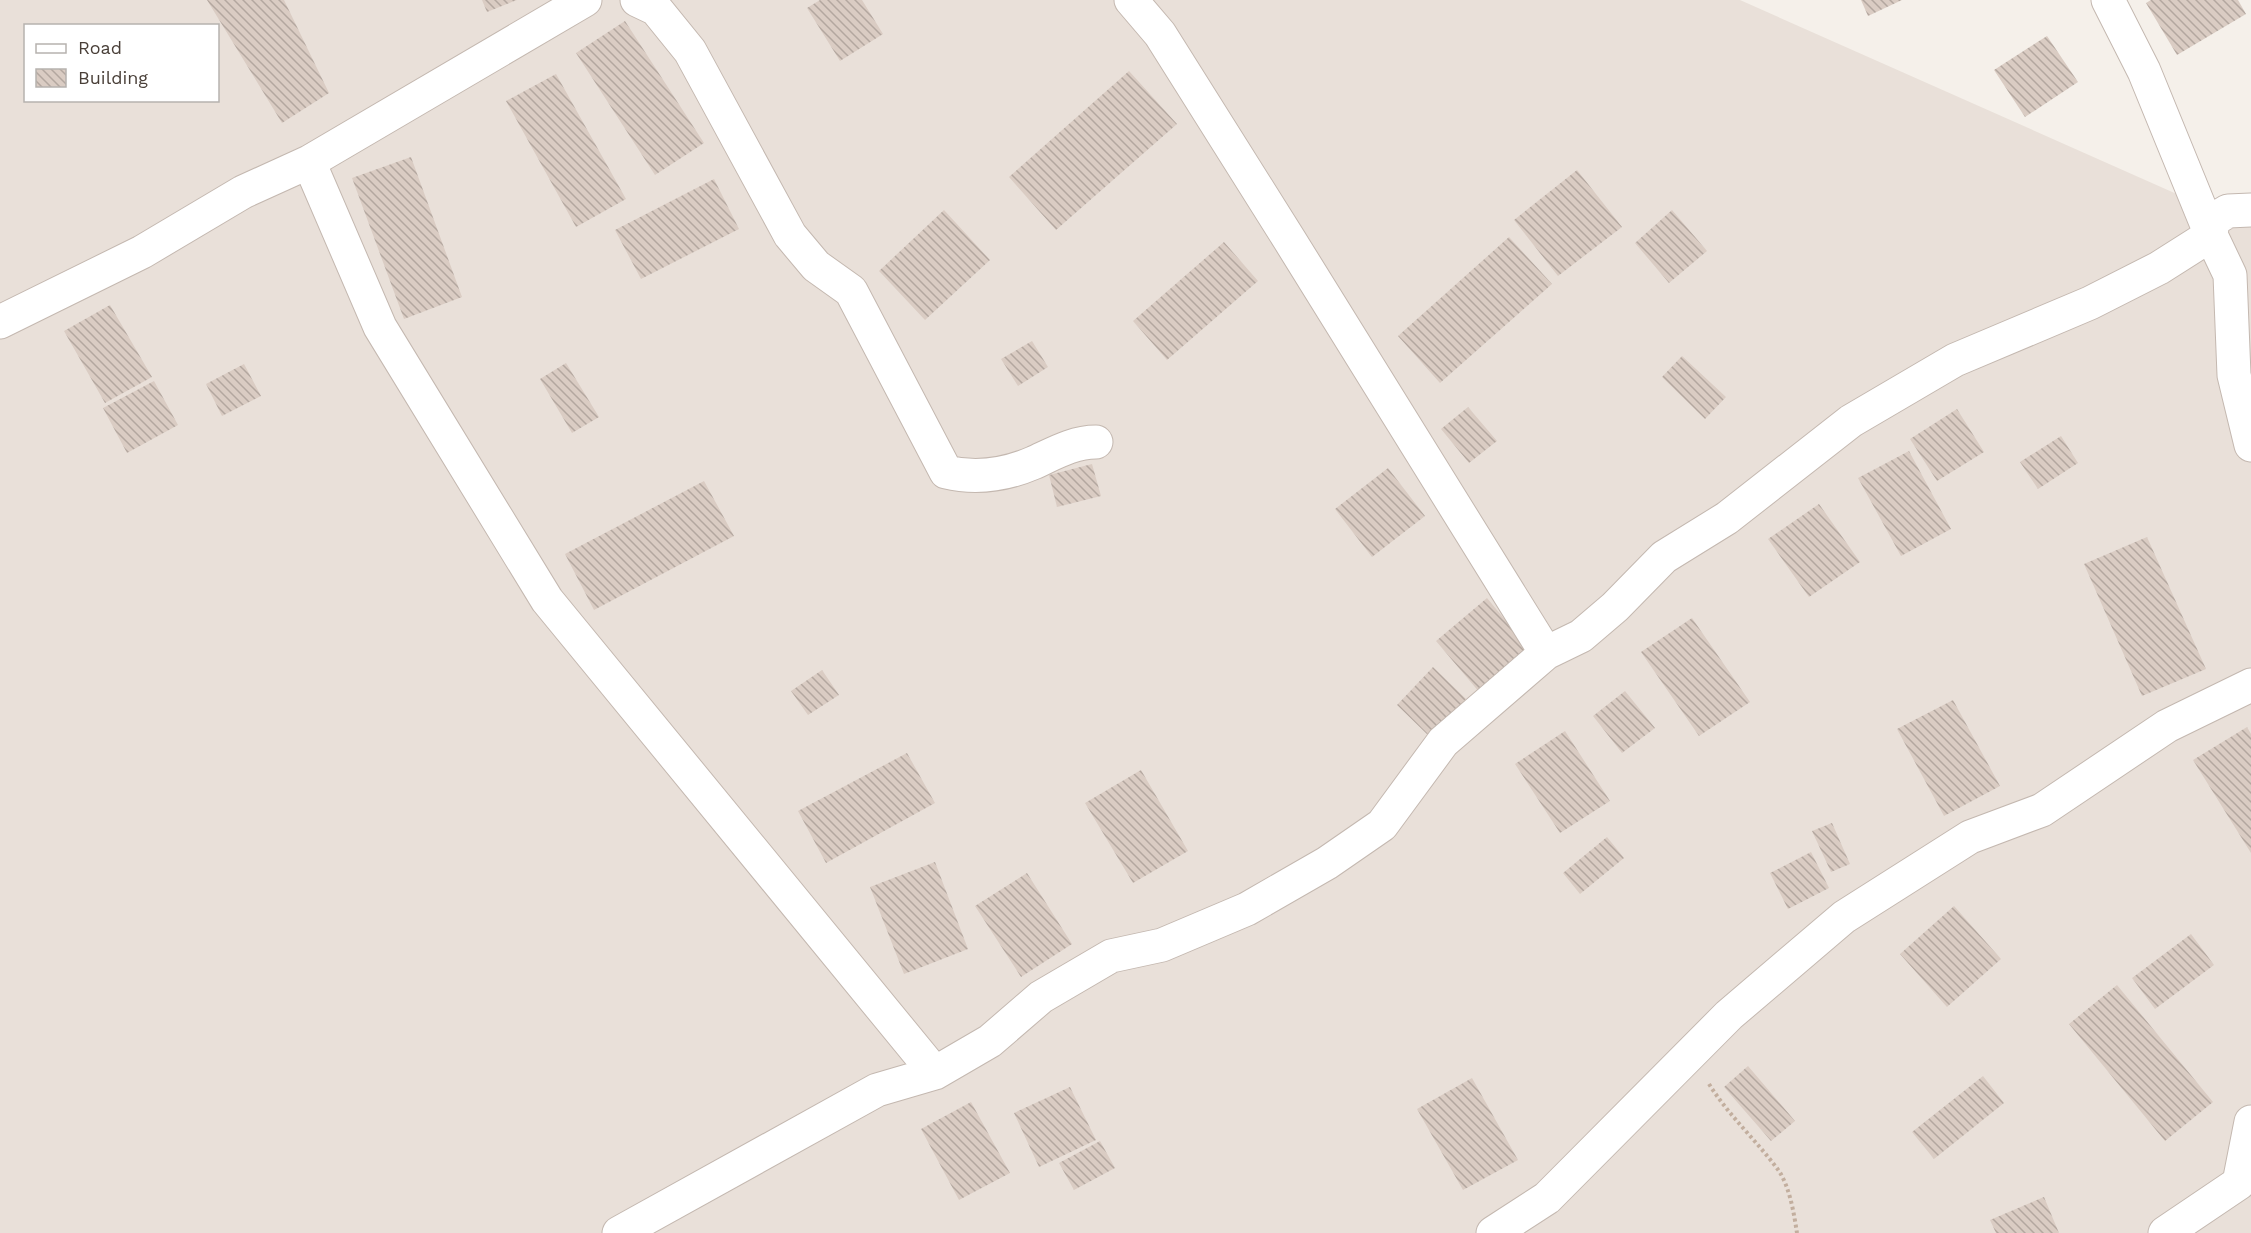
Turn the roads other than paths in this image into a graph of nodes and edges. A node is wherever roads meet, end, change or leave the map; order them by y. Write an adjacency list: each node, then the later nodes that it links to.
1 (585, 0): 5 (street)
2 (637, 0): 9 (street)
3 (1131, 0): 11 (street)
4 (2108, 0): 7 (street)
5 (309, 162): 8 (street); 13 (street)
6 (2251, 210): 7 (street)
7 (2211, 235): 10 (street); 11 (street)
8 (0, 322)
9 (1096, 442)
10 (2251, 445)
11 (1546, 652): 13 (street)
12 (2251, 685): 17 (street)
13 (935, 1074): 16 (street)
14 (2251, 1122): 15 (street)
15 (2245, 1193): 18 (street)
16 (619, 1233)
17 (1493, 1233)
18 (2165, 1233)

